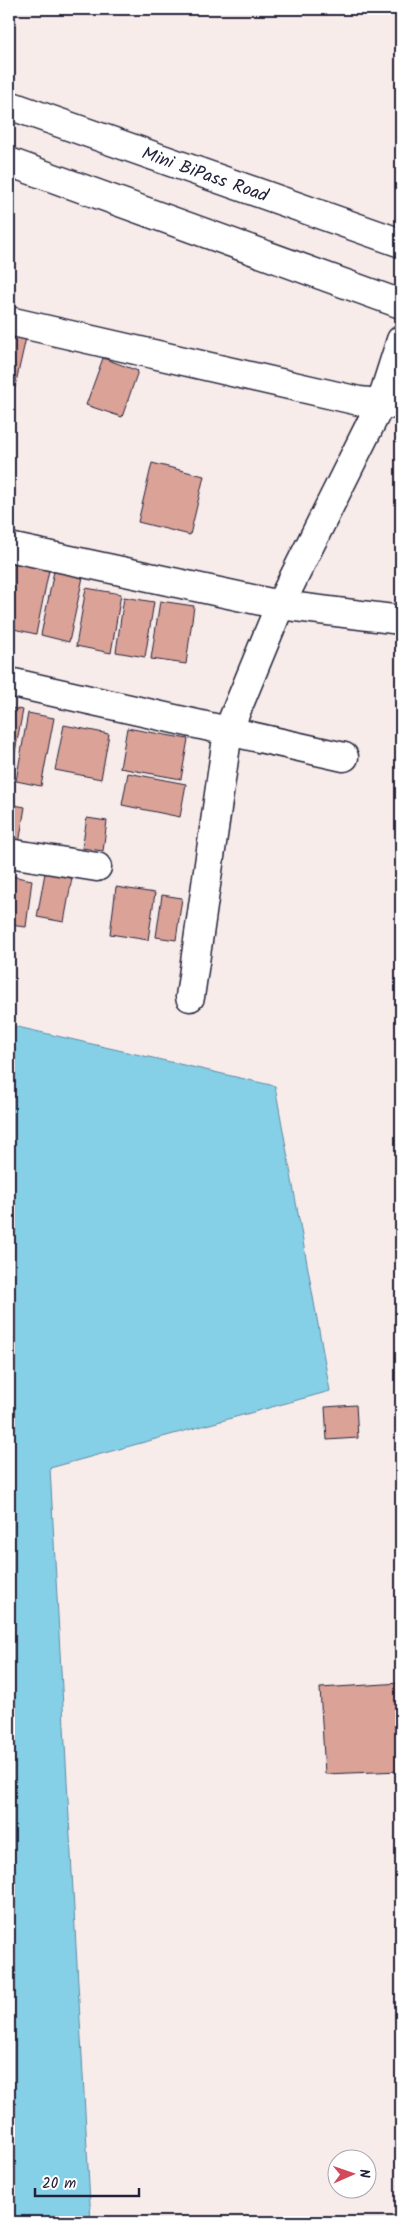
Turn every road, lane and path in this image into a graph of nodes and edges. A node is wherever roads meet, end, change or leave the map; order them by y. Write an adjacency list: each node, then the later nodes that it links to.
1 (9, 106): 3 (street, Mini BiPass Road)
2 (9, 162): 4 (street)
3 (401, 243)
4 (401, 304)
5 (9, 321): 7 (street)
6 (401, 340): 7 (street)
7 (391, 404): 9 (street)
8 (9, 547): 9 (street)
9 (280, 605): 10 (street); 12 (street)
10 (401, 620)
11 (9, 682): 12 (street)
12 (228, 731): 13 (street); 16 (street)
13 (344, 757)
14 (9, 853): 15 (street)
15 (97, 867)
16 (190, 997)

